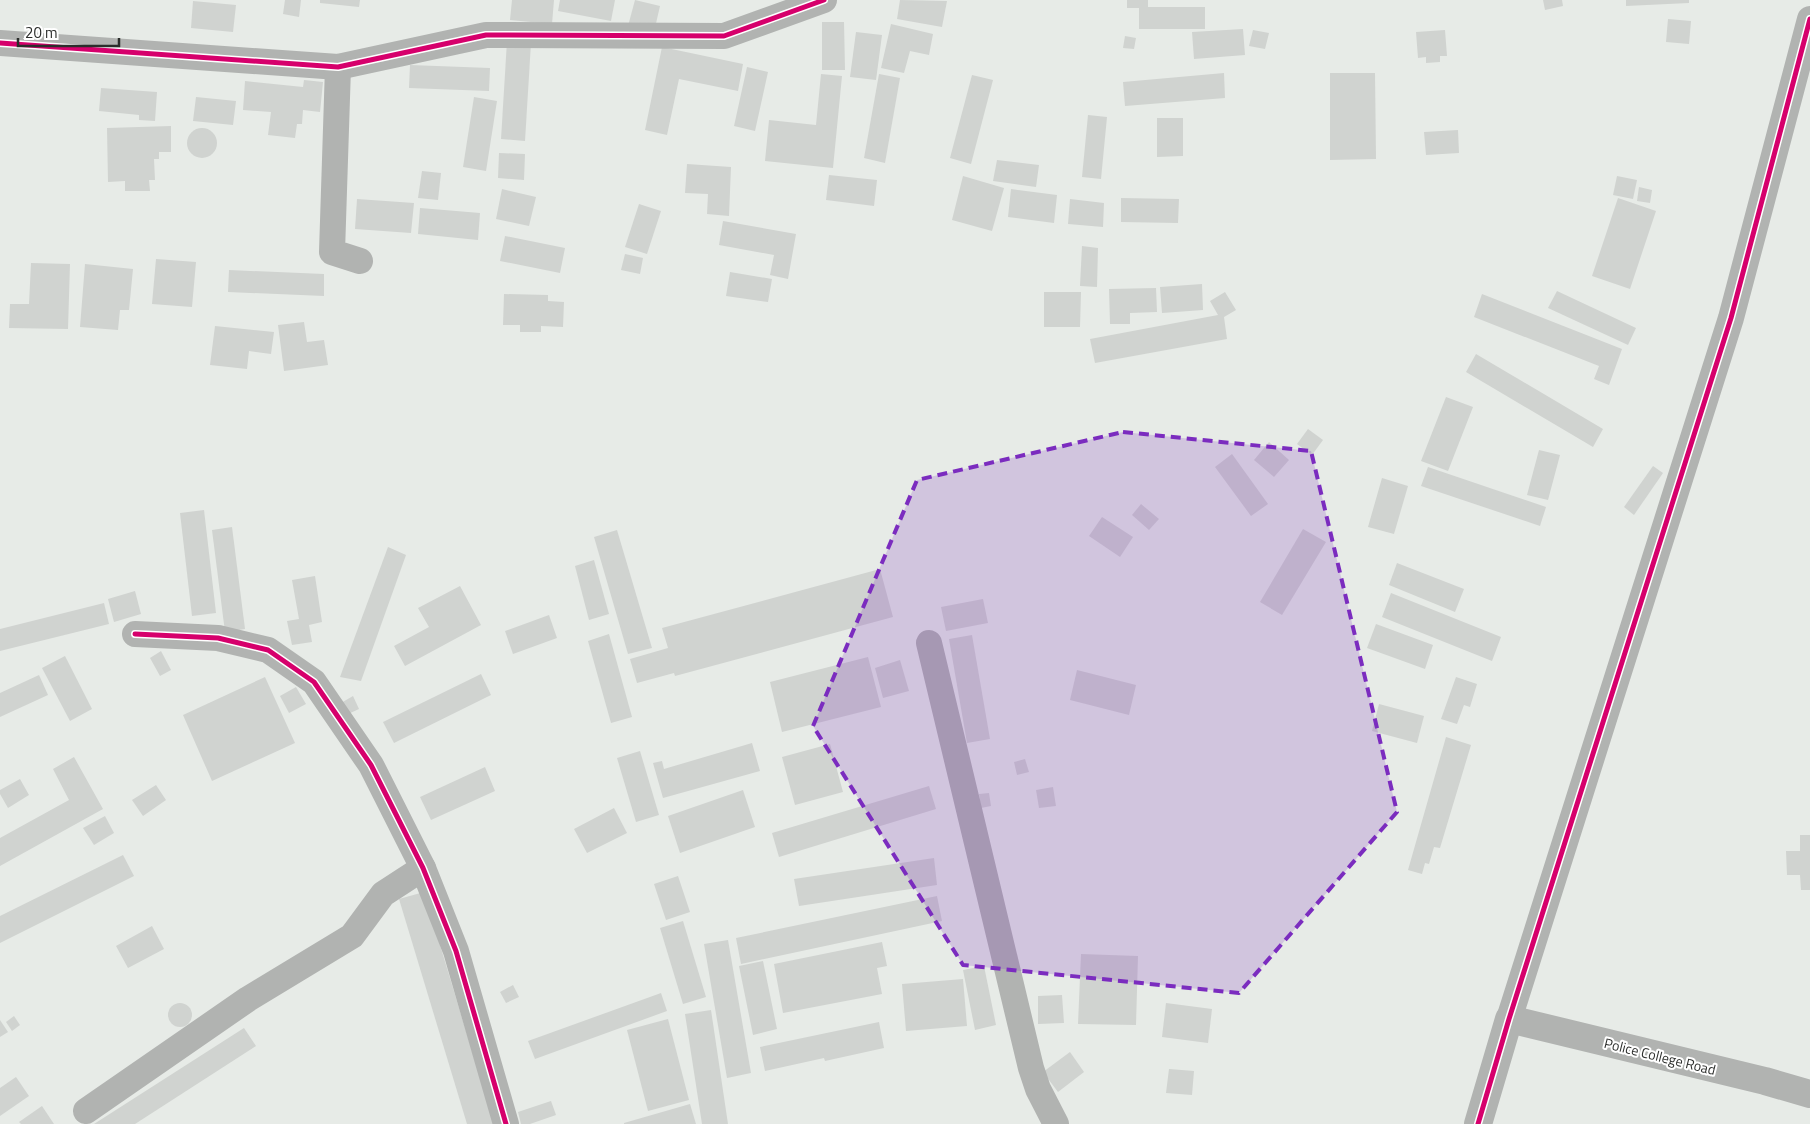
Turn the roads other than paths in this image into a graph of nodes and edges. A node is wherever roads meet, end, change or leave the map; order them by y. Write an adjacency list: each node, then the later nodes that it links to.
1 (824, 0): 4 (street)
2 (1810, 19): 9 (street)
3 (0, 43): 4 (street)
4 (338, 67): 5 (street)
5 (360, 261)
6 (135, 634): 8 (street)
7 (929, 643): 13 (street)
8 (423, 868): 11 (street); 12 (street)
9 (1509, 1019): 10 (street, Police College Road); 14 (street)
10 (1810, 1094)
11 (86, 1111)
12 (506, 1124)
13 (1056, 1124)
14 (1478, 1124)

